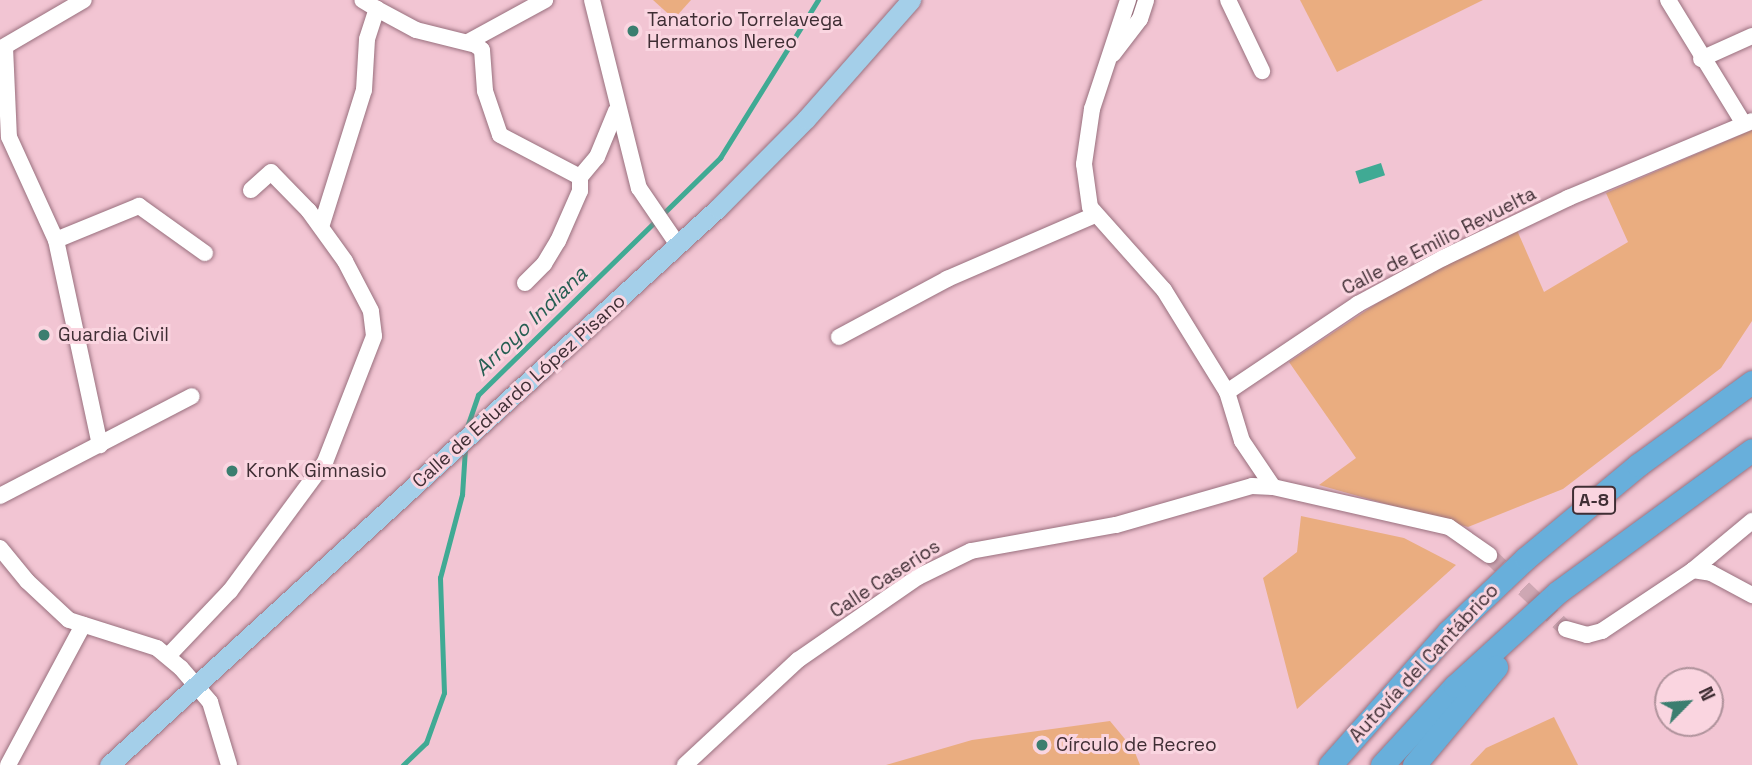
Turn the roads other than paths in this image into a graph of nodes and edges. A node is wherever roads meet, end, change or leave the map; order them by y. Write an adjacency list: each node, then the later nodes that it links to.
1 (84, 0): 13 (street)
2 (362, 0): 10 (street)
3 (545, 0): 12 (street)
4 (592, 0): 17 (street)
5 (912, 0): 24 (main road, Calle de Eduardo López Pisano)
6 (1128, 0): 14 (street)
7 (1146, 0): 14 (street)
8 (1228, 0): 16 (street)
9 (1668, 0): 15 (street, Calle de Emilio Revuelta)
10 (377, 9): 12 (street); 22 (street)
11 (1752, 36): 15 (street)
12 (475, 46): 19 (street)
13 (3, 48): 23 (street)
14 (1108, 60): 21 (street)
15 (1701, 60): 18 (street, Calle de Emilio Revuelta)
16 (1262, 71)
17 (616, 111): 19 (street); 24 (street)
18 (1748, 123): 29 (street, Calle de Emilio Revuelta)
19 (580, 177): 26 (street)
20 (251, 190): 22 (street)
21 (1095, 215): 27 (street); 29 (street)
22 (321, 227): 44 (street)
23 (56, 240): 25 (street); 31 (street)
24 (678, 245): 45 (main road, Calle de Eduardo López Pisano)
25 (205, 253)
26 (525, 283)
27 (839, 337)
28 (1752, 382): 43 (highway, Autovía del Cantábrico / A-8)
29 (1227, 392): 34 (street)
30 (192, 396): 31 (street)
31 (100, 445): 35 (street)
32 (1752, 450): 33 (highway, Autovía del Cantábrico / A-8)
33 (1721, 472): 52 (highway, Autovía del Cantábrico / A-8); 53 (highway)
34 (1273, 487): 38 (street, Calle Caserios); 49 (street, Calle Caserios)
35 (0, 496)
36 (1752, 521): 39 (street)
37 (0, 548): 41 (street)
38 (1489, 555)
39 (1693, 570): 40 (street); 42 (street)
40 (1752, 596)
41 (83, 625): 44 (street); 46 (street)
42 (1566, 629)
43 (1448, 632): 50 (highway); 51 (highway, Autovía del Cantábrico / A-8)
44 (168, 656): 45 (street)
45 (197, 684): 47 (main road, Calle de Eduardo López Pisano); 48 (street)
46 (8, 765)
47 (109, 765)
48 (229, 765)
49 (684, 765)
50 (1315, 765)
51 (1330, 765)
52 (1382, 765)
53 (1413, 765)

